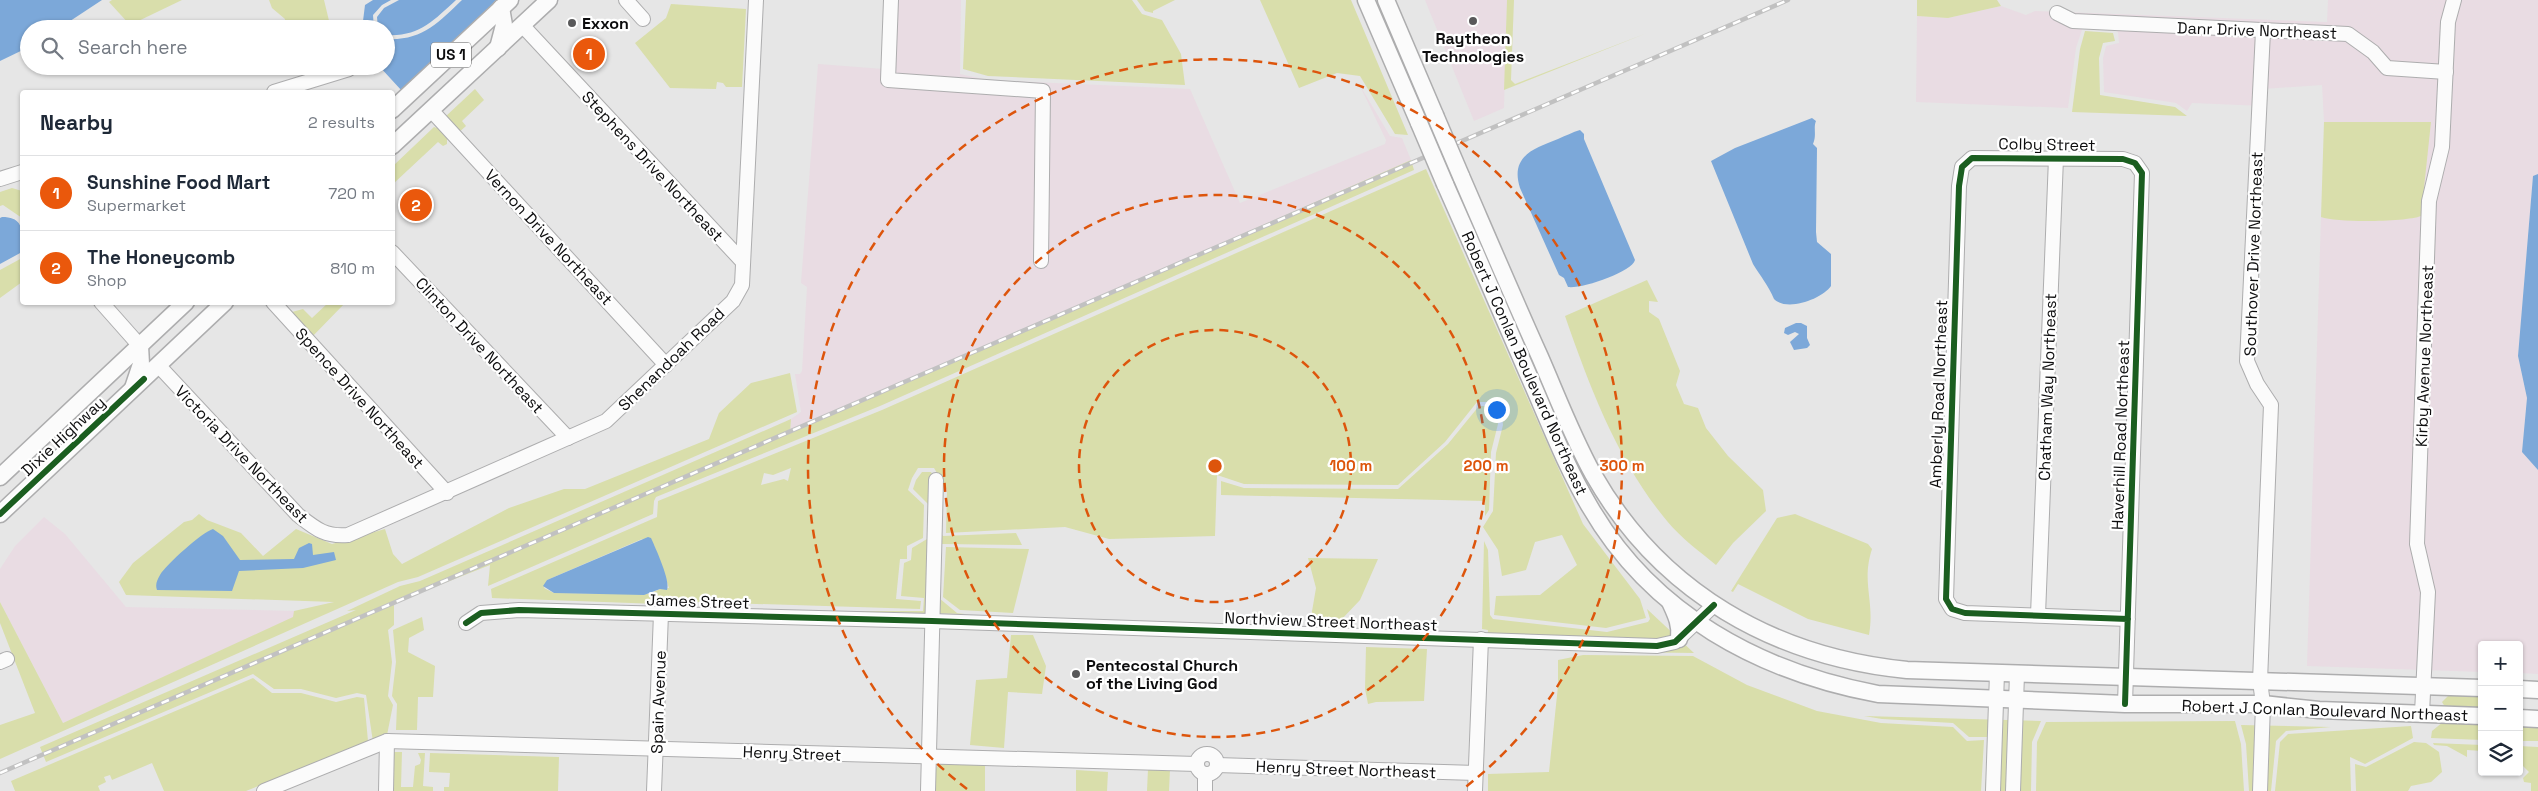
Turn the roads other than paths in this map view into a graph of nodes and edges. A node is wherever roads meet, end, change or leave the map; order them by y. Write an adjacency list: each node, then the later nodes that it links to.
1 (519, 0): 12 (main road)
2 (549, 0): 12 (main road, US 1)
3 (626, 0): 11 (street)
4 (756, 0): 28 (street, Shenandoah Road)
5 (891, 0): 27 (street)
6 (1366, 0): 44 (main road, Robert J Conlan Boulevard Northeast, bridge)
7 (1386, 0): 45 (main road, Robert J Conlan Boulevard Northeast, bridge)
8 (2454, 0): 15 (street, Kirby Avenue Northeast)
9 (505, 4): 14 (main road); 18 (main road, US 1)
10 (2056, 13): 13 (street, Danr Drive Northeast)
11 (643, 19)
12 (522, 25): 14 (main road, US 1); 28 (street, Stephens Drive Northeast)
13 (2263, 31): 15 (street, Danr Drive Northeast); 57 (street, Southover Drive Northeast)
14 (498, 48): 19 (main road, US 1)
15 (2446, 72): 58 (street, Kirby Avenue Northeast)
16 (329, 75): 17 (street)
17 (281, 90)
18 (395, 107)
19 (431, 110): 20 (main road, US 1); 35 (street, Vernon Drive Northeast)
20 (395, 143)
21 (2056, 158): 22 (street, Colby Street); 23 (street, Colby Street); 47 (street, Chatham Way Northeast)
22 (2139, 167): 48 (street, Haverhill Road Northeast)
23 (1961, 172): 47 (street, Amberly Road Northeast)
24 (20, 173): 25 (street)
25 (0, 179)
26 (395, 255): 38 (street, Clinton Drive Northeast)
27 (1041, 260)
28 (743, 262): 35 (street, Shenandoah Road)
29 (104, 305): 34 (street)
30 (183, 305): 33 (main road, Dixie Highway)
31 (222, 305): 36 (main road, Dixie Highway)
32 (276, 305): 41 (street, Spence Drive Northeast)
33 (160, 327): 34 (main road, Dixie Highway); 36 (main road)
34 (140, 346): 37 (main road); 39 (main road, Dixie Highway)
35 (666, 364): 38 (street, Shenandoah Road)
36 (158, 365): 37 (main road, Dixie Highway); 43 (street, Victoria Drive Northeast)
37 (133, 388): 42 (main road, Dixie Highway)
38 (568, 438): 41 (street, Shenandoah Road)
39 (0, 477)
40 (936, 480): 49 (street)
41 (447, 493): 43 (street, Shenandoah Road)
42 (0, 514)
43 (332, 536)
44 (1669, 600): 50 (main road, Robert J Conlan Boulevard Northeast); 52 (main road)
45 (1714, 605): 50 (street, Northview Street Northeast); 54 (main road, Robert J Conlan Boulevard Northeast)
46 (661, 614): 49 (street, James Street); 51 (street, James Street); 71 (street, Spain Avenue)
47 (2038, 615): 48 (street)
48 (2128, 618): 56 (street, Haverhill Road Northeast)
49 (932, 621): 53 (street, Northview Street Northeast); 72 (street)
50 (1698, 622): 52 (street, Northview Street Northeast); 62 (main road, Robert J Conlan Boulevard Northeast)
51 (466, 623)
52 (1679, 638): 53 (street, Northview Street Northeast)
53 (1481, 640): 74 (street)
54 (1997, 673): 55 (main road, Robert J Conlan Boulevard Northeast); 62 (street)
55 (2017, 674): 56 (main road, Robert J Conlan Boulevard Northeast); 63 (street)
56 (2126, 678): 57 (main road, Robert J Conlan Boulevard Northeast); 64 (street, Haverhill Road Northeast)
57 (2260, 681): 58 (main road, Robert J Conlan Boulevard Northeast); 65 (street, Southover Drive Northeast)
58 (2423, 686): 59 (main road, Robert J Conlan Boulevard Northeast); 66 (street, Kirby Avenue Northeast)
59 (2478, 688)
60 (2523, 689): 61 (main road)
61 (2538, 690)
62 (1996, 700): 63 (main road, Robert J Conlan Boulevard Northeast); 83 (street)
63 (2016, 701): 64 (main road, Robert J Conlan Boulevard Northeast); 84 (street)
64 (2125, 704): 65 (main road, Robert J Conlan Boulevard Northeast)
65 (2263, 704): 66 (main road, Robert J Conlan Boulevard Northeast); 85 (street, Southover Drive Northeast)
66 (2422, 713): 67 (main road, Robert J Conlan Boulevard Northeast)
67 (2478, 716)
68 (2523, 718): 69 (main road)
69 (2538, 719)
70 (388, 741): 71 (street, Henry Street); 75 (street); 78 (street)
71 (656, 749): 72 (street, Henry Street); 79 (street, Spain Avenue)
72 (929, 757): 73 (street, Henry Street); 80 (street)
73 (1201, 769): 74 (street, Henry Street Northeast); 81 (street)
74 (1476, 773): 82 (street)
75 (300, 776): 76 (street); 77 (street)
76 (264, 791)
77 (299, 791)
78 (386, 791)
79 (654, 791)
80 (928, 791)
81 (1205, 791)
82 (1475, 791)
83 (1993, 791)
84 (2014, 791)
85 (2260, 791)

